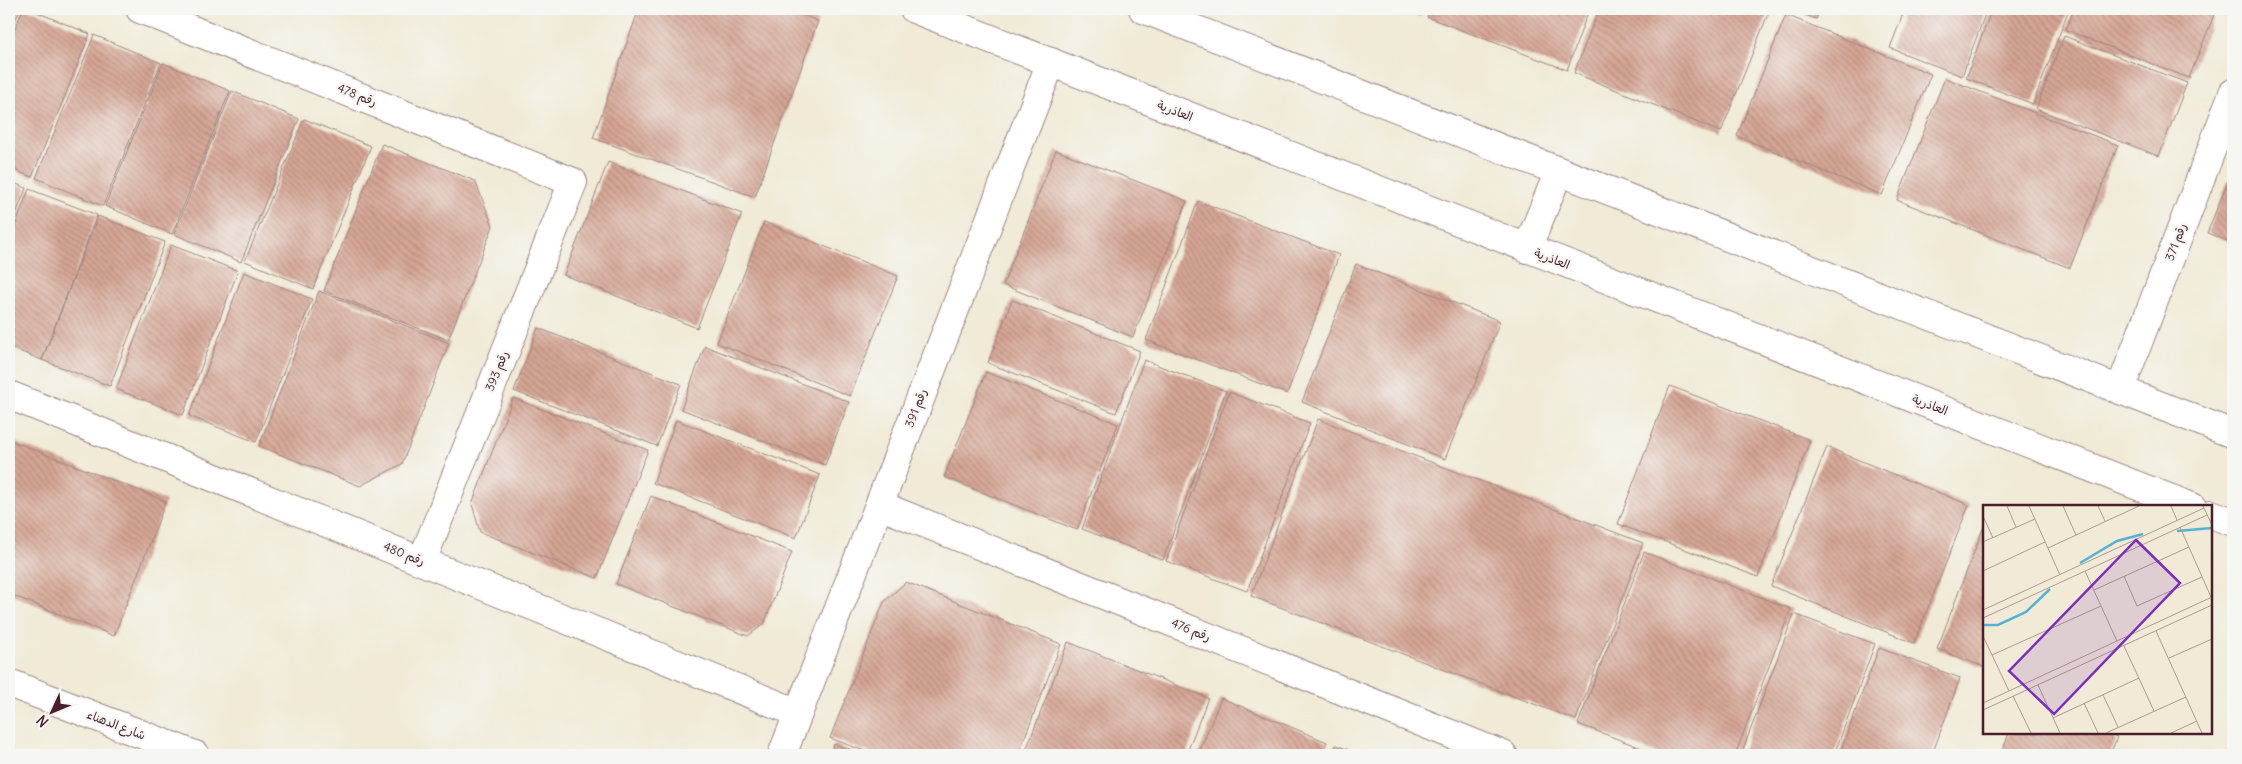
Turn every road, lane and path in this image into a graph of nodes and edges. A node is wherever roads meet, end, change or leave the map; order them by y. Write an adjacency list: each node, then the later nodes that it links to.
1 (140, 9): 7 (street, رقم 478)
2 (914, 9): 4 (street, العاذرية)
3 (1143, 9): 6 (street)
4 (1051, 62): 8 (street, العاذرية); 12 (street, رقم 391)
5 (2233, 93): 9 (street, رقم 371)
6 (1559, 171): 8 (street); 9 (street)
7 (573, 182): 16 (street, رقم 393)
8 (1527, 249): 13 (street, العاذرية)
9 (2120, 390): 11 (street)
10 (9, 395): 16 (street, رقم 480)
11 (2233, 434)
12 (879, 504): 18 (street, رقم 391); 21 (street, رقم 476)
13 (2189, 505)
14 (2212, 514): 15 (street)
15 (2233, 522)
16 (422, 561): 18 (street, رقم 480)
17 (9, 683): 19 (street, شارع الدهناء)
18 (798, 713): 20 (street, رقم 391)
19 (196, 755)
20 (782, 755)
21 (1503, 755)

